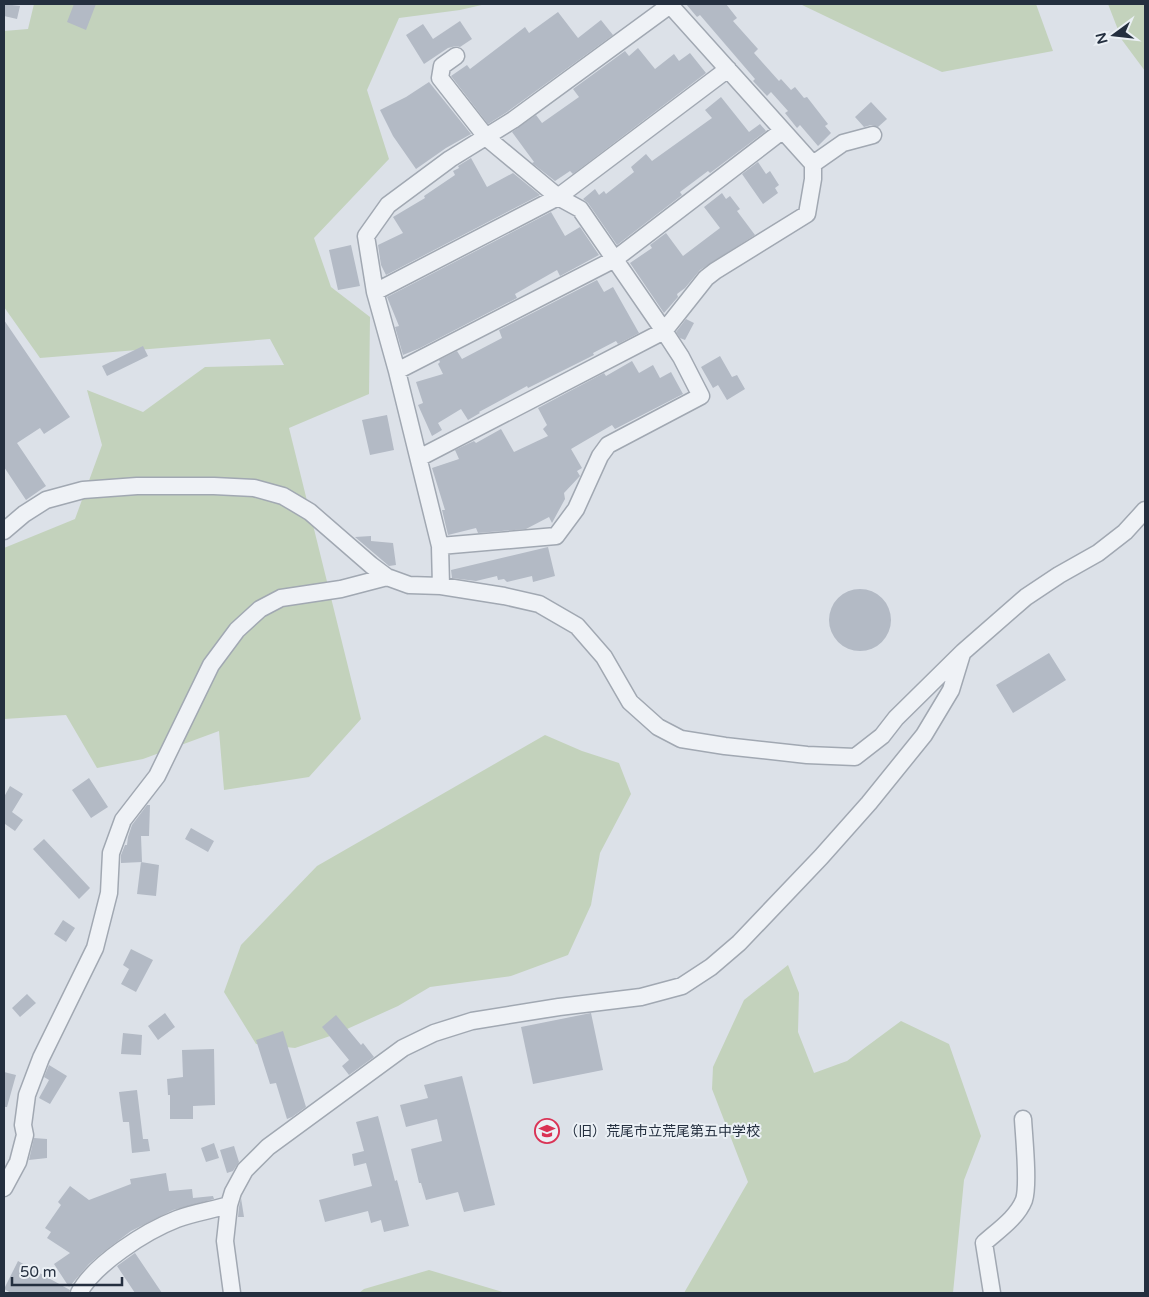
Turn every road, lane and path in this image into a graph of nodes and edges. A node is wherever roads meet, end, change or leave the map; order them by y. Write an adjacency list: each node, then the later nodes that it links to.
1 (670, 4): 3 (street); 6 (street)
2 (456, 56): 6 (street)
3 (728, 69): 4 (street); 8 (street)
4 (782, 130): 7 (street); 9 (street)
5 (873, 135): 7 (street)
6 (487, 138): 8 (street); 10 (street)
7 (813, 164): 11 (street)
8 (558, 197): 9 (street); 10 (street)
9 (615, 259): 11 (street); 12 (street)
10 (375, 292): 12 (street)
11 (664, 331): 13 (street); 16 (street)
12 (397, 371): 13 (street)
13 (419, 458): 16 (street)
14 (1145, 510): 19 (street)
15 (4, 531): 17 (street)
16 (440, 546): 18 (street)
17 (387, 577): 18 (street); 21 (street)
18 (441, 586): 19 (street)
19 (963, 652): 22 (street)
20 (1023, 1119): 25 (street)
21 (4, 1188)
22 (229, 1205): 23 (street); 24 (street)
23 (79, 1293)
24 (232, 1293)
25 (992, 1293)

